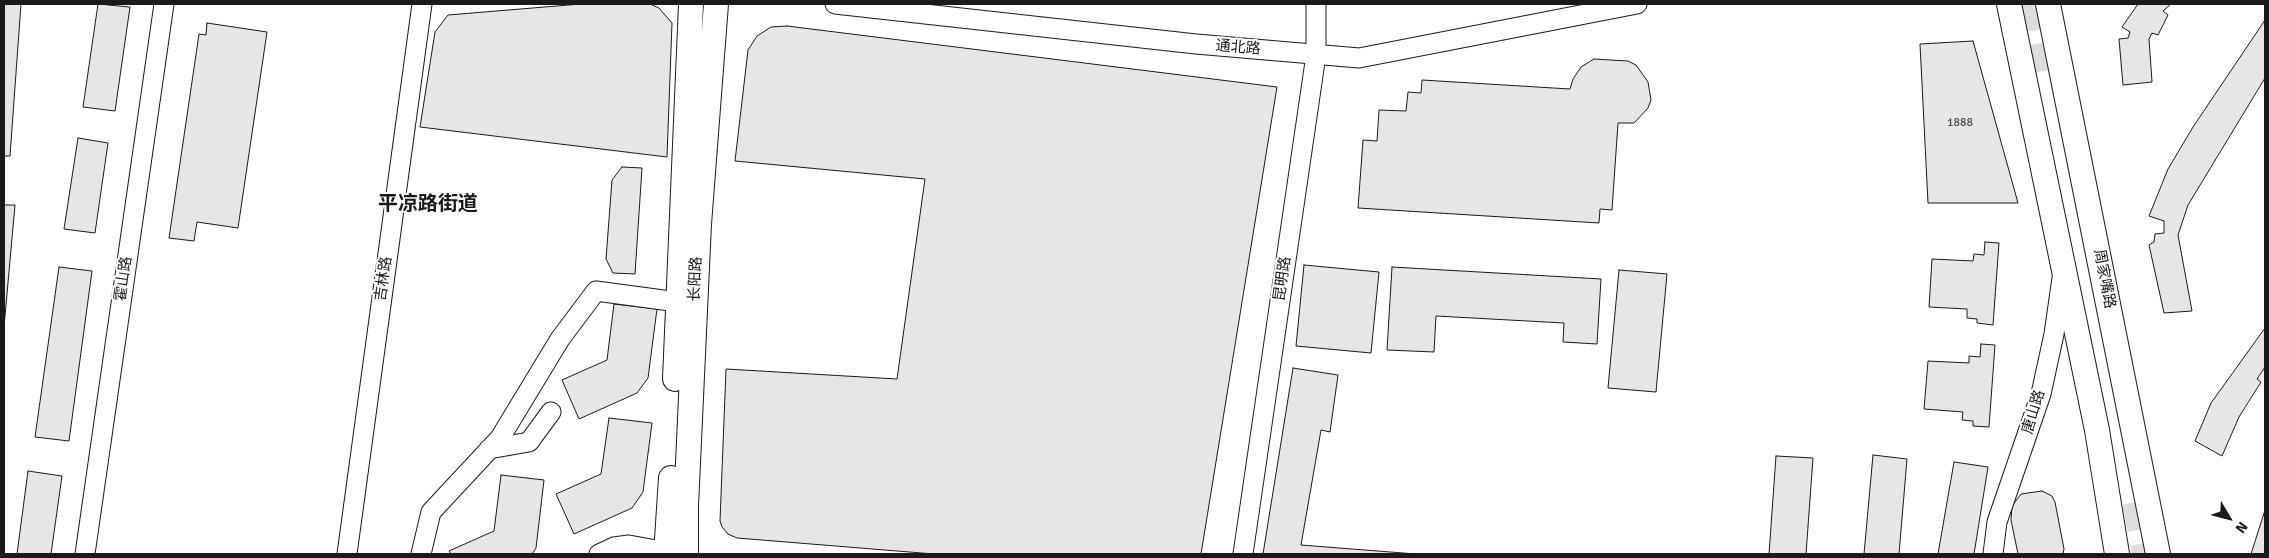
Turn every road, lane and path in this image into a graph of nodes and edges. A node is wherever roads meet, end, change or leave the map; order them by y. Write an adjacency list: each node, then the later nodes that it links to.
1 (164, 4): 15 (street, 霍山路)
2 (422, 4): 16 (street, 吉林路)
3 (691, 4): 12 (main road, 长阳路)
4 (716, 4): 19 (main road, 长阳路)
5 (835, 4): 10 (street, 通北路)
6 (1316, 4): 10 (street, 昆明路)
7 (1637, 4): 10 (street, 通北路)
8 (2009, 4): 11 (main road)
9 (2048, 4): 23 (main road, 周家嘴路)
10 (1316, 56): 20 (street, 昆明路)
11 (2064, 267): 21 (street, 唐山路); 22 (main road)
12 (678, 302): 14 (street); 19 (main road, 长阳路)
13 (551, 412): 14 (street)
14 (489, 450): 17 (street)
15 (85, 554)
16 (347, 554)
17 (421, 554)
18 (599, 554): 19 (street)
19 (674, 554)
20 (1243, 554)
21 (1993, 554)
22 (2117, 554)
23 (2158, 554)

